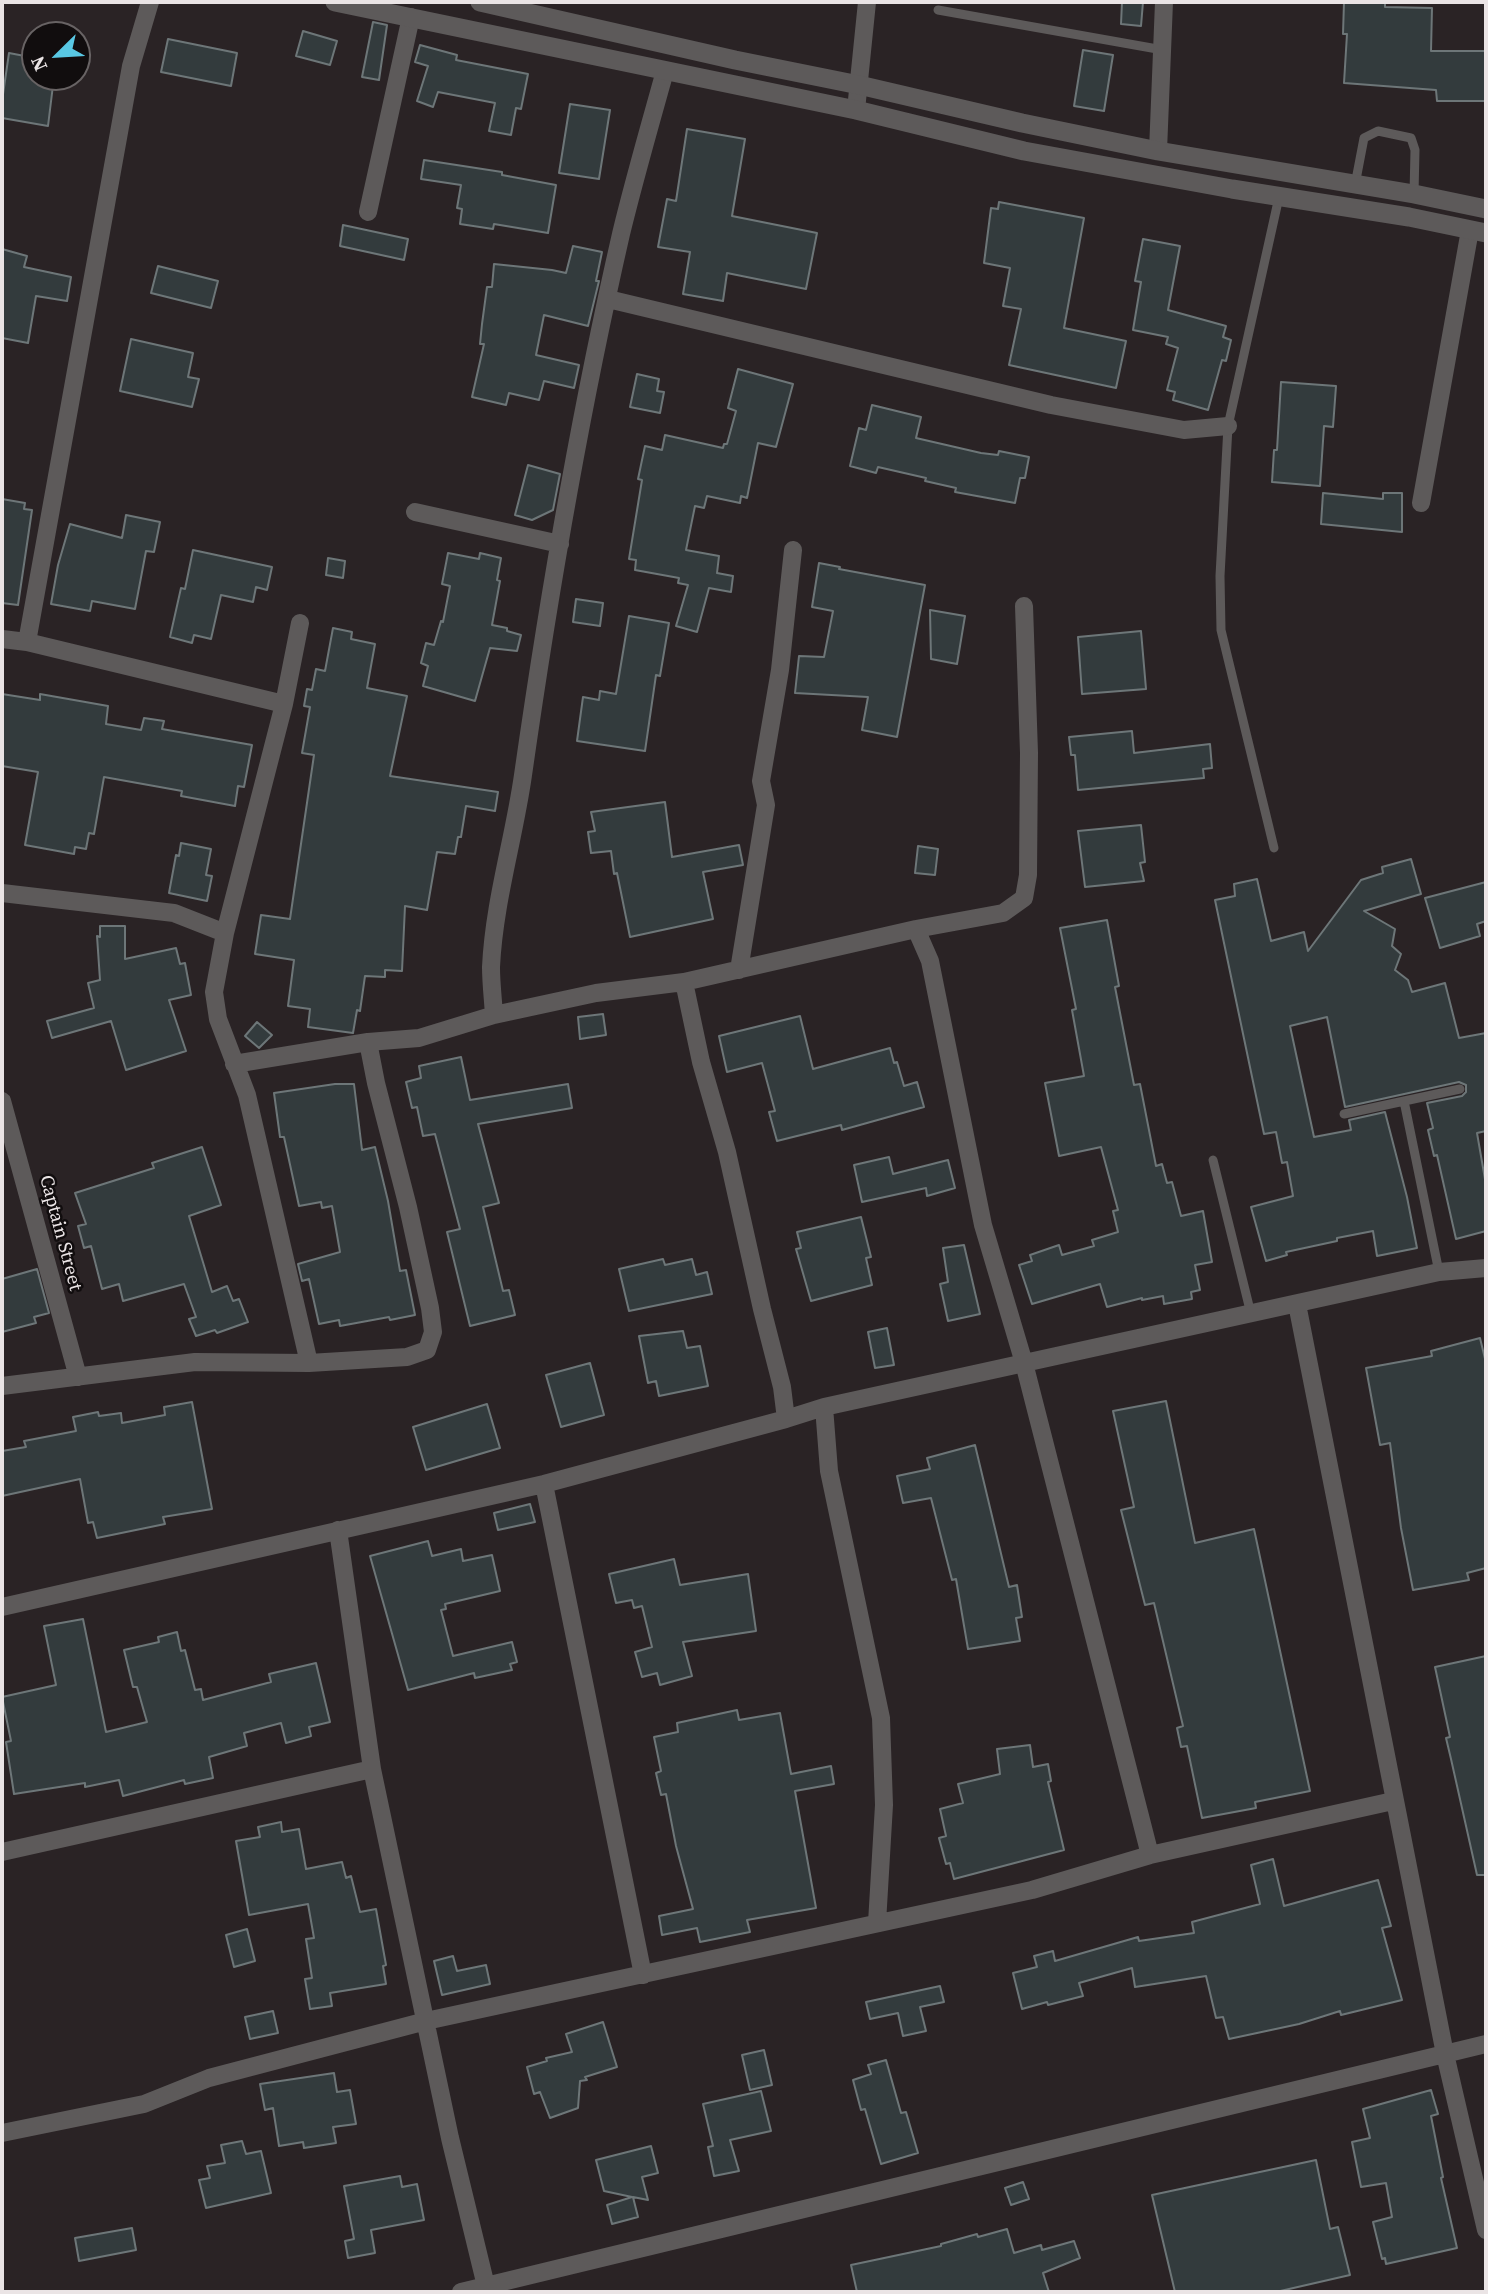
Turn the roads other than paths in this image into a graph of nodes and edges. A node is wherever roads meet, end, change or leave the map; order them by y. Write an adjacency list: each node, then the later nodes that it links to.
1 (150, 2): 29 (street)
2 (335, 2): 8 (street)
3 (480, 2): 6 (street)
4 (867, 2): 11 (street)
5 (1164, 2): 9 (street)
6 (517, 5): 11 (street)
7 (938, 10): 9 (lane)
8 (411, 17): 10 (street); 18 (street)
9 (1163, 50): 13 (street)
10 (665, 71): 12 (street); 20 (street)
11 (859, 85): 12 (street); 13 (street)
12 (856, 110): 16 (street)
13 (1158, 151): 14 (street)
14 (1355, 185): 15 (street); 15 (lane)
15 (1414, 194): 17 (street)
16 (1279, 197): 19 (street); 21 (lane)
17 (1486, 209)
18 (368, 212)
19 (1478, 231): 22 (street)
20 (608, 299): 21 (street); 24 (street)
21 (1228, 426): 31 (lane)
22 (1421, 503)
23 (415, 512): 24 (street)
24 (560, 544): 37 (street)
25 (793, 550): 35 (street)
26 (1024, 606): 33 (street)
27 (300, 624): 30 (street)
28 (2, 639): 29 (street)
29 (27, 642): 30 (street)
30 (284, 704): 34 (street)
31 (1274, 848)
32 (2, 893): 34 (street)
33 (916, 929): 35 (street); 50 (street)
34 (225, 933): 39 (street)
35 (739, 970): 36 (street)
36 (684, 982): 37 (street); 54 (street)
37 (494, 1014): 38 (street)
38 (368, 1042): 39 (street); 49 (street)
39 (234, 1063): 49 (street)
40 (1460, 1088): 42 (lane)
41 (2, 1101): 51 (street, Captain Street)
42 (1404, 1101): 43 (lane); 46 (lane)
43 (1344, 1114)
44 (1213, 1160): 48 (lane)
45 (1486, 1268): 46 (street)
46 (1439, 1272): 47 (street)
47 (1297, 1304): 48 (street); 59 (street)
48 (1251, 1314): 50 (street)
49 (309, 1363): 51 (street)
50 (1024, 1363): 53 (street); 61 (street)
51 (78, 1377): 52 (street)
52 (2, 1386)
53 (824, 1407): 54 (street); 62 (street)
54 (786, 1419): 55 (street)
55 (544, 1484): 56 (street); 63 (street)
56 (338, 1530): 57 (street); 58 (street)
57 (2, 1606)
58 (372, 1769): 60 (street); 64 (street)
59 (1394, 1801): 61 (street); 66 (street)
60 (2, 1852)
61 (1150, 1856): 62 (street)
62 (877, 1923): 63 (street)
63 (643, 1975): 64 (street)
64 (426, 2021): 67 (street); 69 (street)
65 (1486, 2044): 66 (street)
66 (1445, 2054): 68 (street); 69 (street)
67 (2, 2133)
68 (1486, 2230)
69 (486, 2286): 70 (street)
70 (461, 2292)

